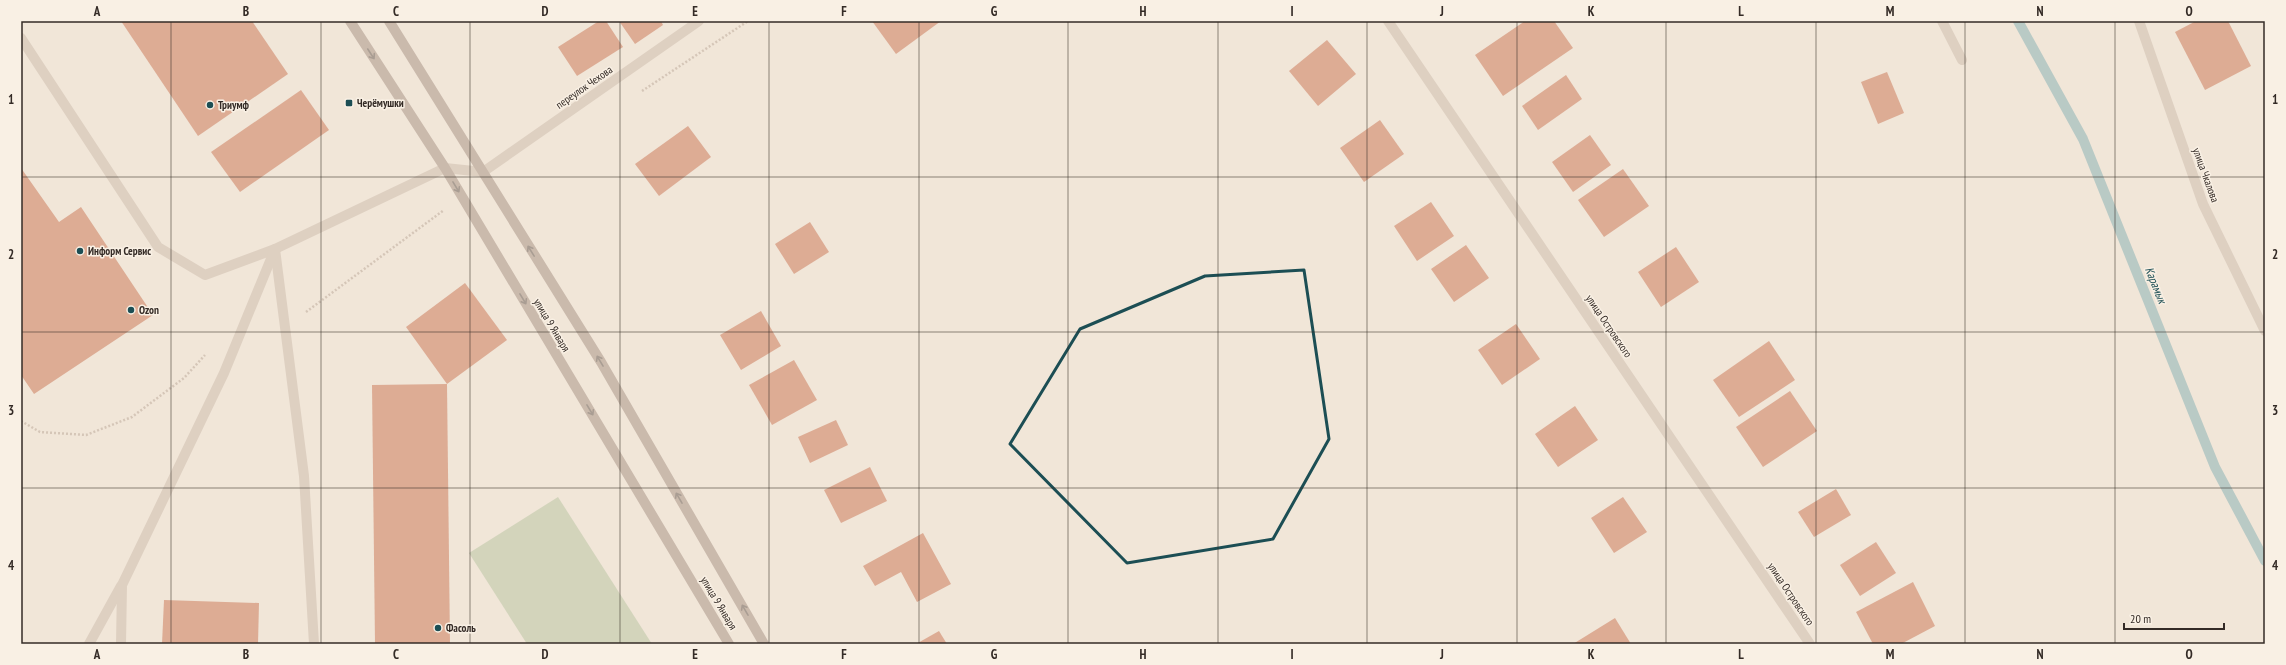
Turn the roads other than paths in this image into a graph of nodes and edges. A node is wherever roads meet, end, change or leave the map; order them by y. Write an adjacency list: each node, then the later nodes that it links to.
1 (350, 21): 9 (main road, улица 9 Января, one-way to 9)
2 (389, 21): 10 (main road, улица 9 Января)
3 (699, 21): 10 (street, переулок Чехова)
4 (1388, 21): 19 (street, улица Островского)
5 (1942, 21): 8 (street)
6 (2138, 21): 12 (street, улица Чкалова)
7 (21, 38): 11 (street)
8 (1962, 60)
9 (445, 168): 10 (street); 11 (street); 17 (main road, улица 9 Января, one-way to 17)
10 (483, 172): 18 (main road, улица 9 Января, one-way to 10)
11 (275, 249): 13 (street); 16 (street)
12 (2265, 331)
13 (122, 585): 14 (street); 15 (street)
14 (89, 644)
15 (121, 644)
16 (314, 644)
17 (729, 644)
18 (764, 644)
19 (1810, 644)

